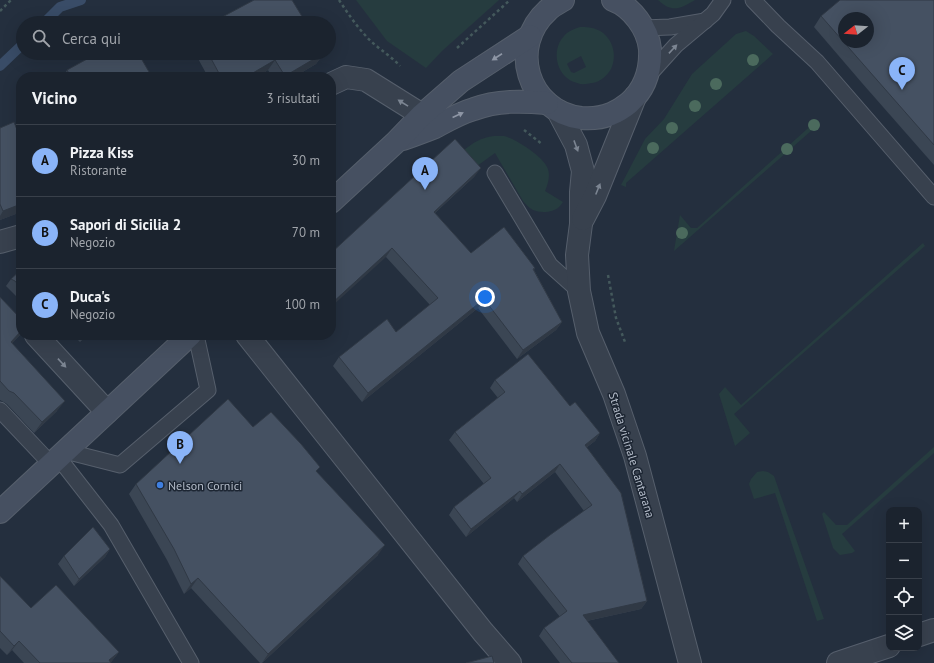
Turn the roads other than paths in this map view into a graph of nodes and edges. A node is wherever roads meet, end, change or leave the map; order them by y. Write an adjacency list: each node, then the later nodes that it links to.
1 (563, 0): 7 (main road)
2 (613, 0): 5 (main road)
3 (723, 0): 6 (lane)
4 (753, 0): 15 (lane)
5 (640, 16): 6 (lane); 8 (main road)
6 (706, 20): 8 (lane, one-way to 6)
7 (530, 36): 11 (main road); 12 (main road, one-way to 12)
8 (647, 78): 10 (main road)
9 (336, 82): 12 (street, one-way to 9)
10 (635, 97): 11 (main road); 16 (street, Strada vicinale Cantarana, one-way to 10)
11 (553, 107): 12 (main road, one-way to 11); 16 (street, Strada vicinale Cantarana, one-way to 16)
12 (428, 121): 14 (main road)
13 (495, 173): 19 (lane)
14 (336, 197)
15 (934, 197)
16 (581, 224): 19 (street, Strada vicinale Cantarana)
17 (16, 237): 18 (street)
18 (0, 242)
19 (579, 291): 33 (street, Strada vicinale Cantarana)
20 (41, 340): 25 (street, one-way to 25)
21 (185, 340): 25 (main road)
22 (197, 340): 26 (lane)
23 (251, 340): 32 (street)
24 (0, 410): 26 (lane)
25 (107, 412): 26 (main road)
26 (58, 458): 27 (main road); 31 (lane)
27 (0, 512)
28 (934, 630): 29 (street)
29 (922, 634)
30 (886, 647): 34 (street)
31 (191, 663)
32 (510, 663)
33 (690, 663)
34 (838, 663)

